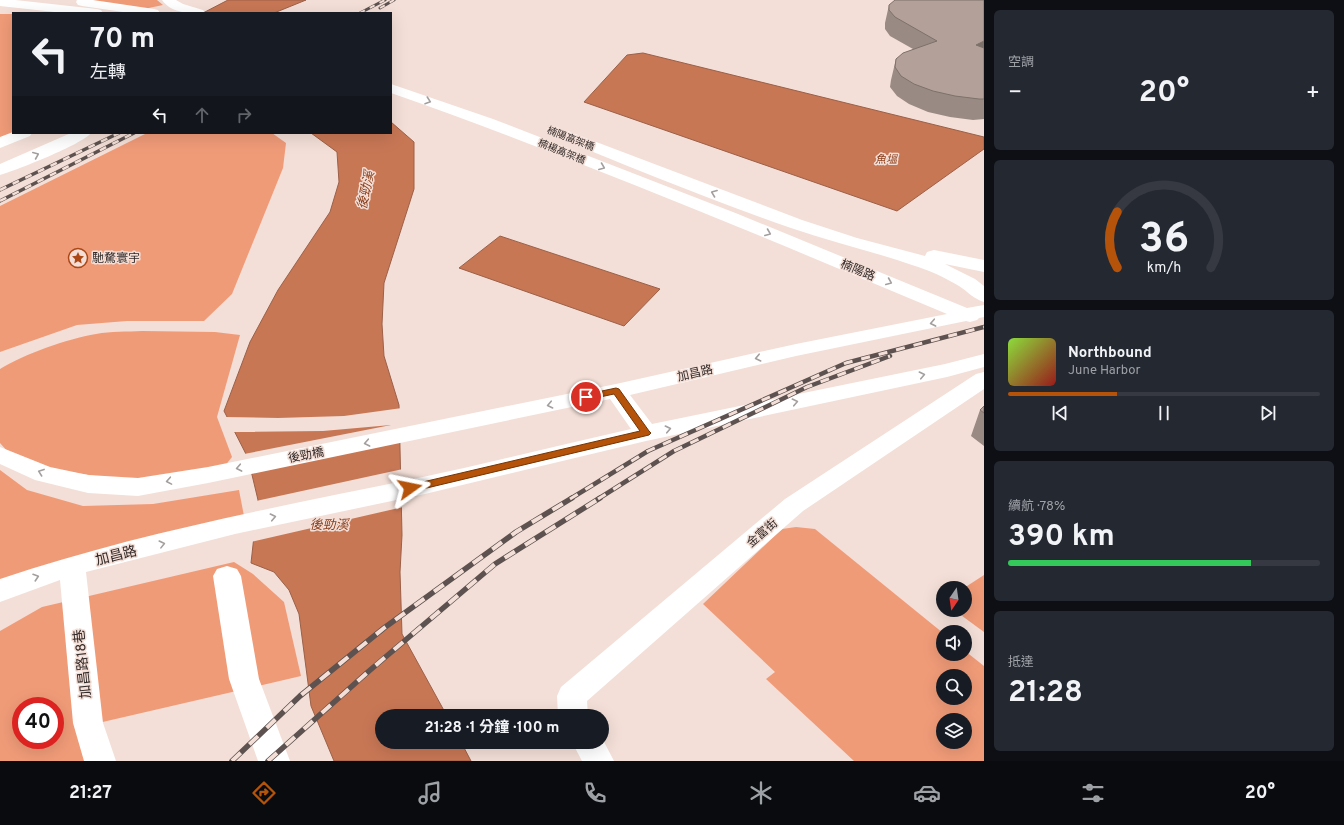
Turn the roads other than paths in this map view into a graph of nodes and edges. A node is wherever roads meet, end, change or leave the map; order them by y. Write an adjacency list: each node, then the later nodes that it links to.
1 (62, 0): 6 (street)
2 (168, 0): 8 (street)
3 (202, 0): 7 (street)
4 (0, 2): 5 (street)
5 (88, 12)
6 (147, 12)
7 (177, 12)
8 (196, 12)
9 (392, 73): 11 (street)
10 (392, 88): 18 (street, 楠楊高架橋, one-way to 18)
11 (501, 111)
12 (538, 125): 17 (street, 楠陽高架橋, one-way to 12)
13 (22, 134): 15 (street)
14 (81, 134): 16 (street, one-way to 14)
15 (0, 143)
16 (0, 170)
17 (750, 207): 20 (street); 22 (street)
18 (732, 218): 19 (street, 楠陽路, one-way to 19)
19 (805, 248): 21 (street); 23 (street, 楠陽路, one-way to 23)
20 (984, 266)
21 (824, 269)
22 (984, 296)
23 (978, 316): 28 (street, 加昌路, one-way to 28)
24 (984, 347): 26 (street)
25 (984, 360): 26 (street)
26 (947, 370): 29 (street, one-way to 26)
27 (984, 378): 35 (street, 金富街)
28 (616, 391): 29 (street); 30 (street, 加昌路, one-way to 30)
29 (646, 433): 32 (street, 加昌路, one-way to 29)
30 (405, 435): 31 (street, 後勁橋, one-way to 31)
31 (0, 455)
32 (72, 566): 34 (street, 加昌路, one-way to 32); 37 (street, 加昌路18巷)
33 (227, 576): 38 (street)
34 (0, 591)
35 (573, 709)
36 (592, 749): 39 (street)
37 (100, 761)
38 (274, 761)
39 (598, 761)

